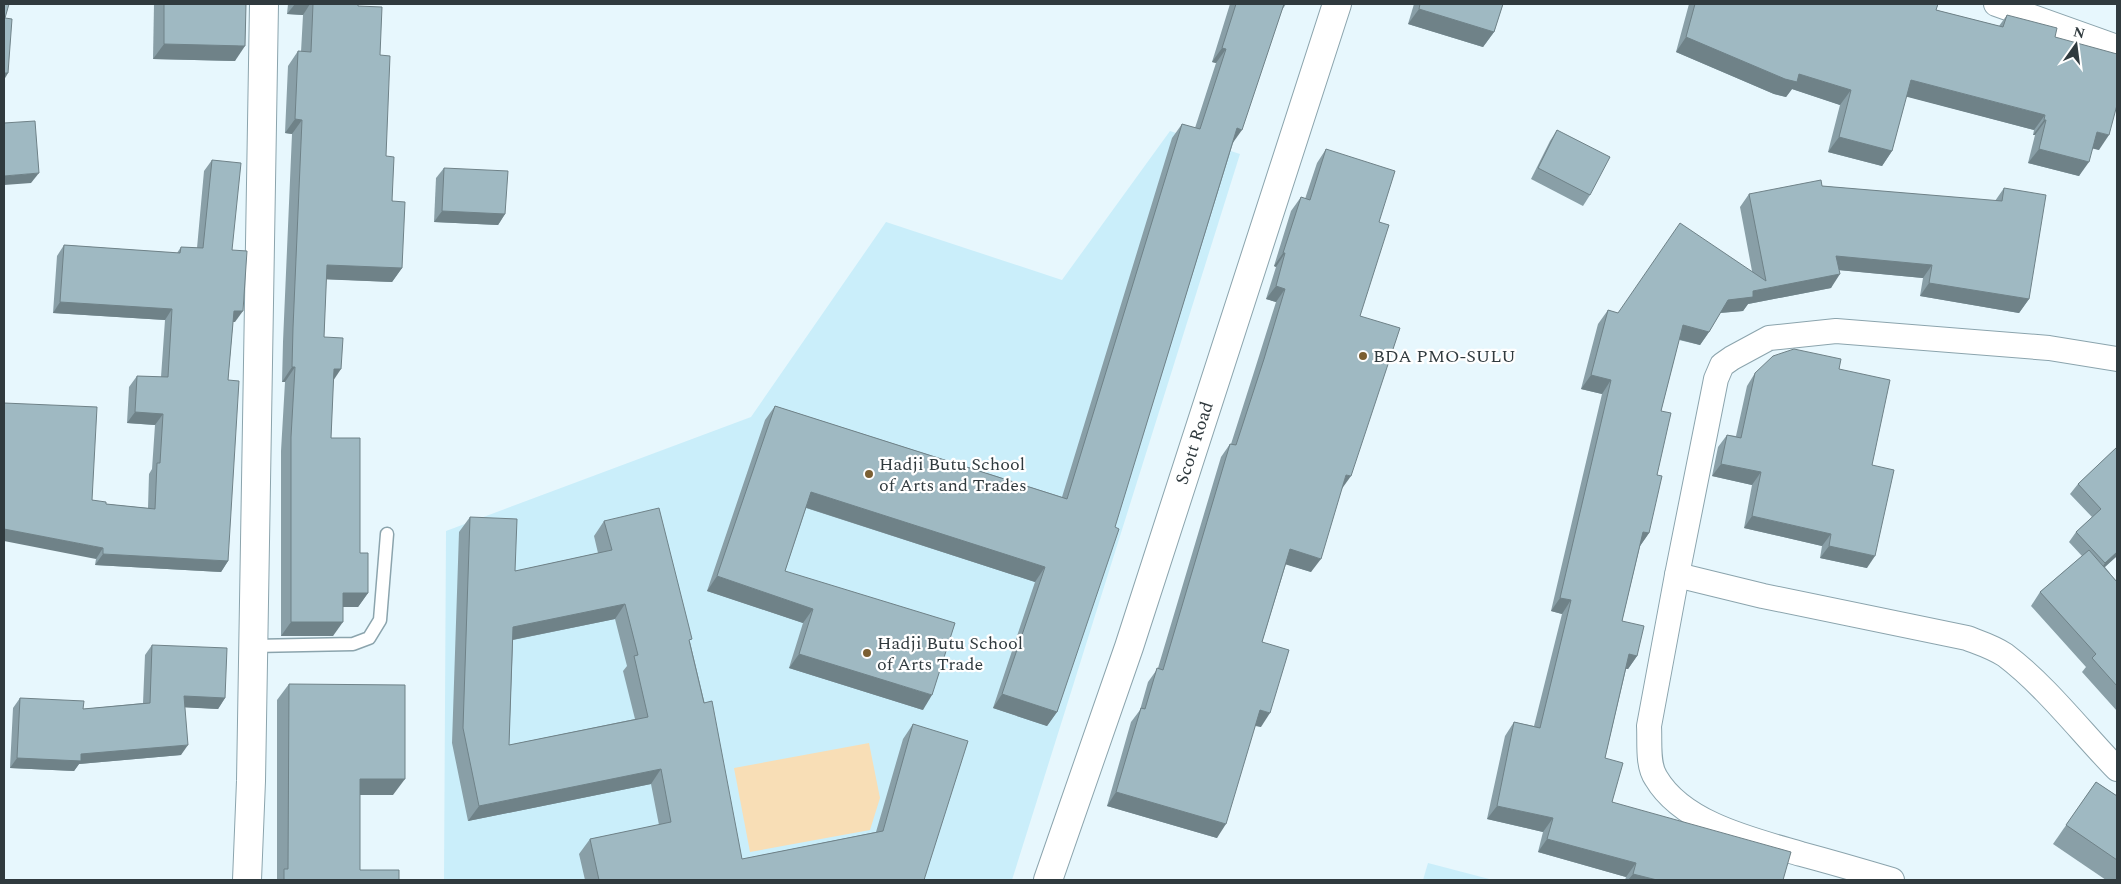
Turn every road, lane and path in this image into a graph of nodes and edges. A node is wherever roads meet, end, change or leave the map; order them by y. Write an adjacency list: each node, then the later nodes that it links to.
1 (264, 4): 8 (street)
2 (1337, 4): 11 (street, Scott Road)
3 (1996, 4): 4 (street)
4 (2117, 47)
5 (2117, 359): 7 (street)
6 (387, 534): 8 (lane)
7 (1677, 575): 9 (street); 12 (street)
8 (254, 646): 10 (street)
9 (2117, 769)
10 (247, 880)
11 (1048, 880)
12 (1892, 880)

